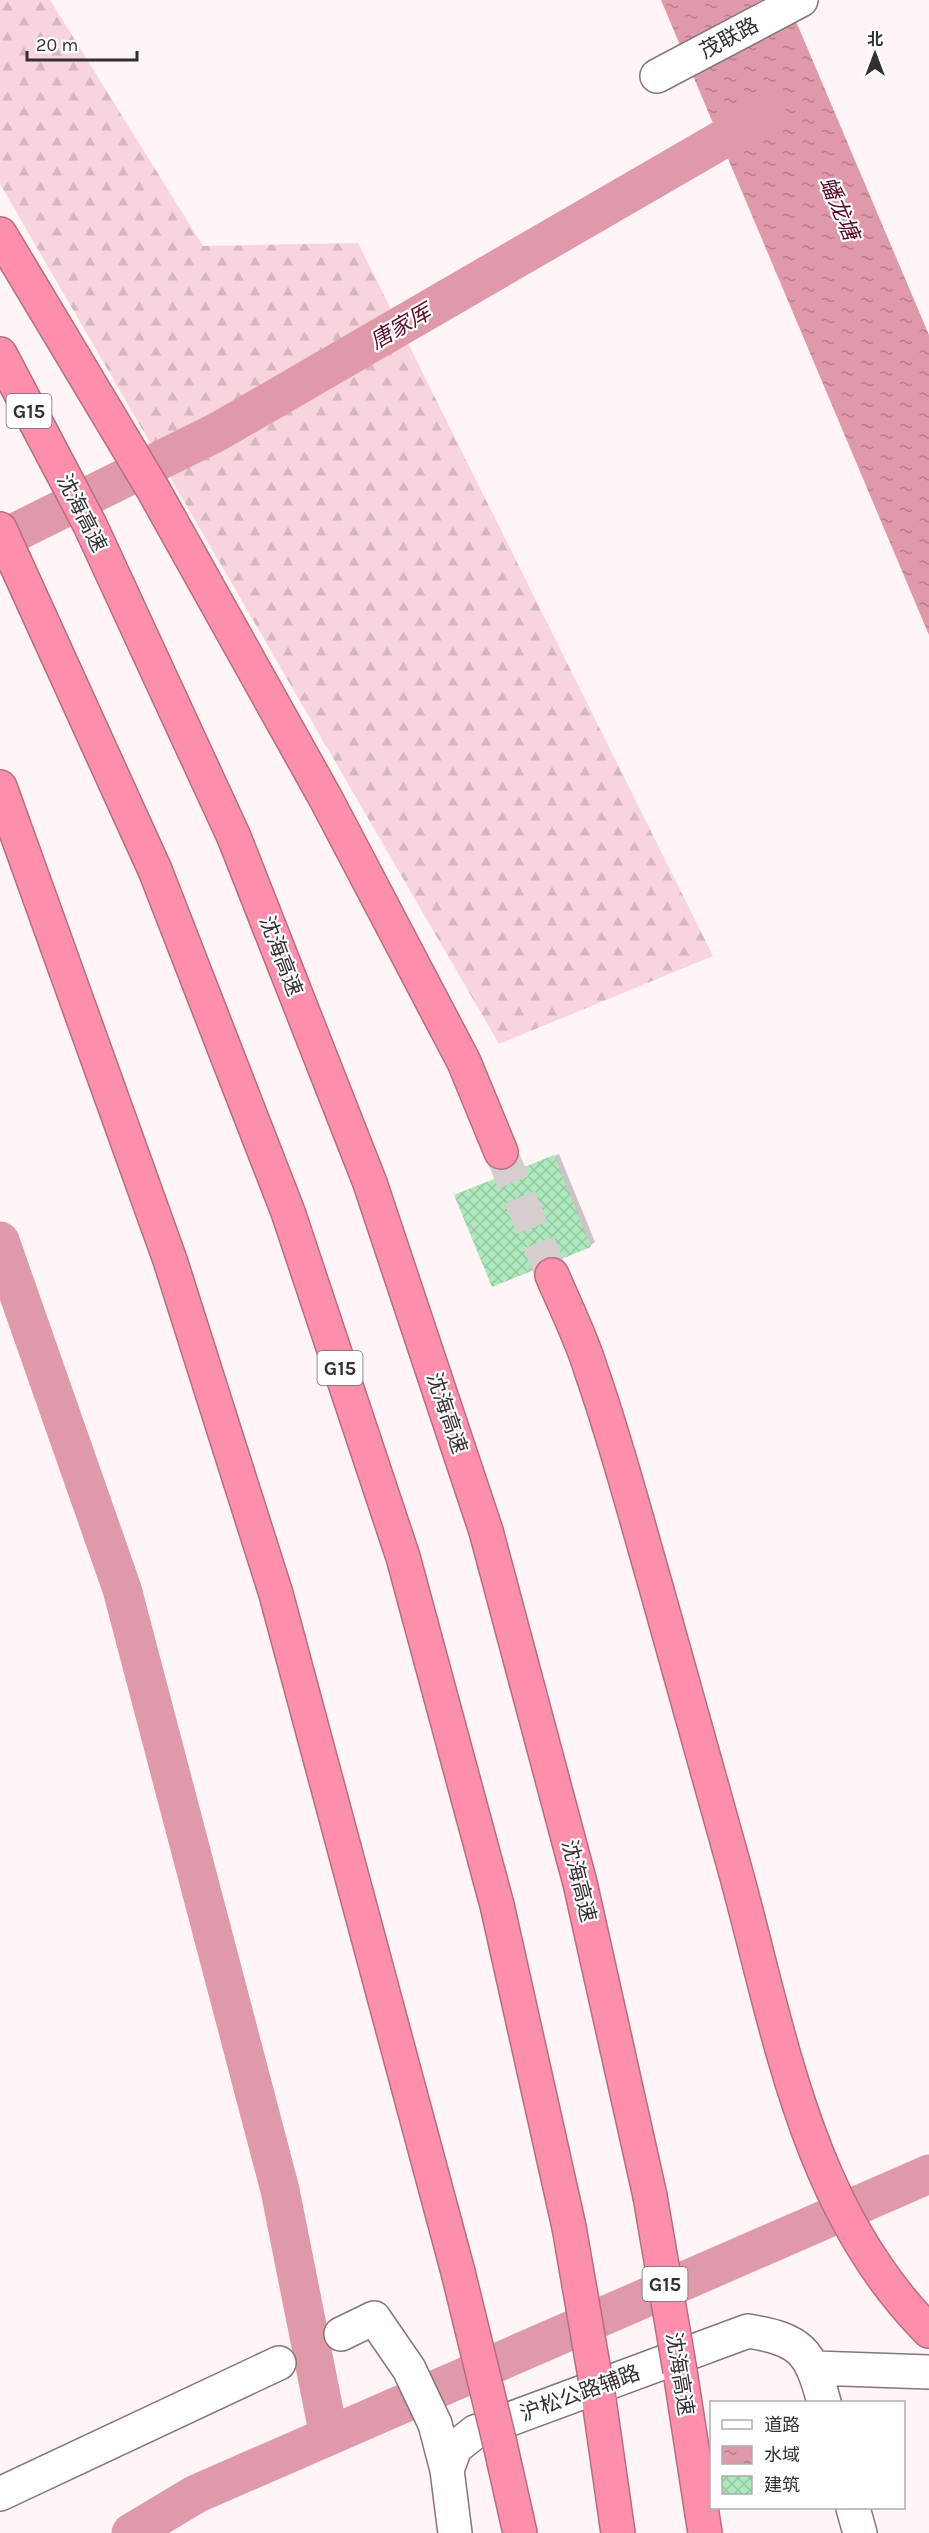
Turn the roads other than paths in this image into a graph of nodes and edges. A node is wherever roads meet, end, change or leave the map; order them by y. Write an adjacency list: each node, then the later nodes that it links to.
1 (801, 0): 2 (street, 茂联路)
2 (657, 76)
3 (0, 234): 9 (highway)
4 (0, 354): 23 (highway, 沈海高速 / G15, bridge)
5 (4, 536): 8 (highway, G15)
6 (0, 578): 8 (highway)
7 (0, 787): 21 (highway, bridge)
8 (246, 1106): 22 (highway, G15, bridge)
9 (501, 1152)
10 (552, 1275): 11 (highway)
11 (929, 2331)
12 (341, 2334): 17 (street)
13 (279, 2363): 18 (street)
14 (815, 2368): 15 (street); 16 (street, 沪松公路辅路); 17 (street, 沪松公路辅路)
15 (929, 2372)
16 (823, 2401)
17 (447, 2470): 20 (street)
18 (0, 2494)
19 (853, 2509): 24 (street)
20 (454, 2533)
21 (520, 2533)
22 (618, 2533)
23 (705, 2533)
24 (860, 2533)

